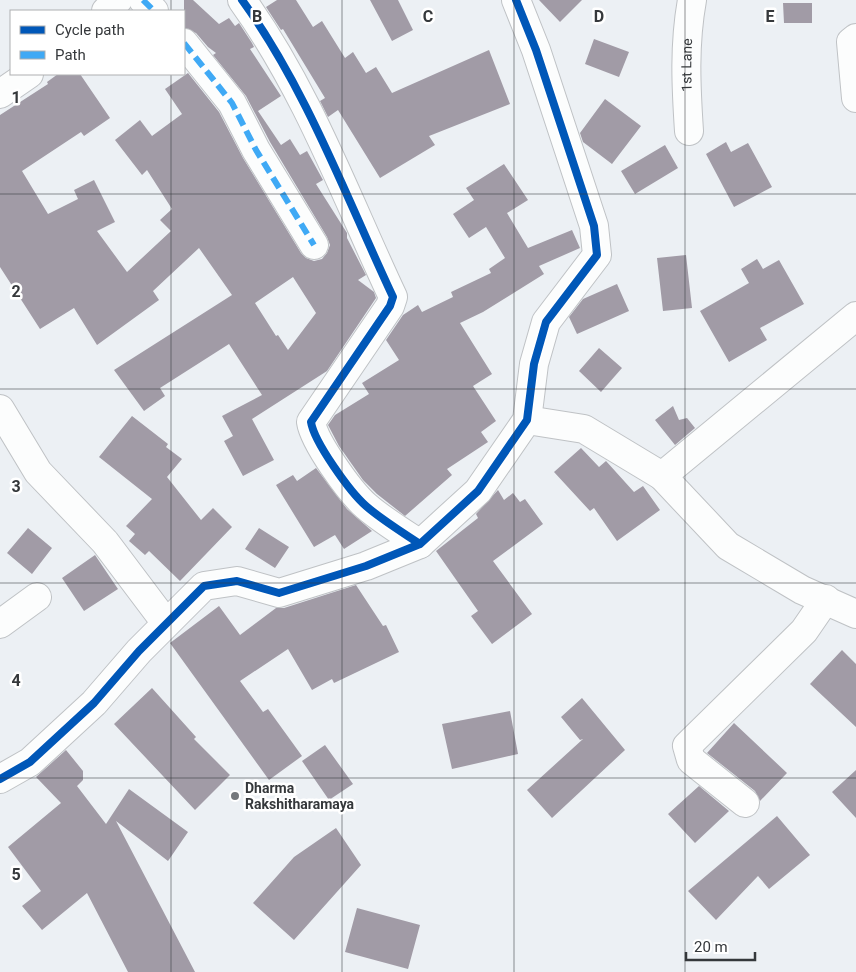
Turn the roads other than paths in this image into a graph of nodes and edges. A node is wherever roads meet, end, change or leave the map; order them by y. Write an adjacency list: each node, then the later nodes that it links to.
1 (118, 0): 6 (street)
2 (143, 0): 7 (street)
3 (242, 0): 19 (street)
4 (516, 0): 17 (street)
5 (692, 0): 13 (street, 1st Lane)
6 (107, 10)
7 (153, 10)
8 (856, 38): 12 (street)
9 (185, 44): 14 (street)
10 (28, 75): 11 (street)
11 (0, 94)
12 (856, 98)
13 (689, 131)
14 (314, 245)
15 (856, 316): 18 (street)
16 (0, 409): 23 (street)
17 (527, 420): 18 (street); 19 (street)
18 (662, 476): 21 (street)
19 (420, 544): 23 (street)
20 (37, 597): 24 (street)
21 (826, 599): 22 (street); 26 (street)
22 (856, 614)
23 (166, 623): 25 (street)
24 (0, 624)
25 (0, 779)
26 (745, 803)

